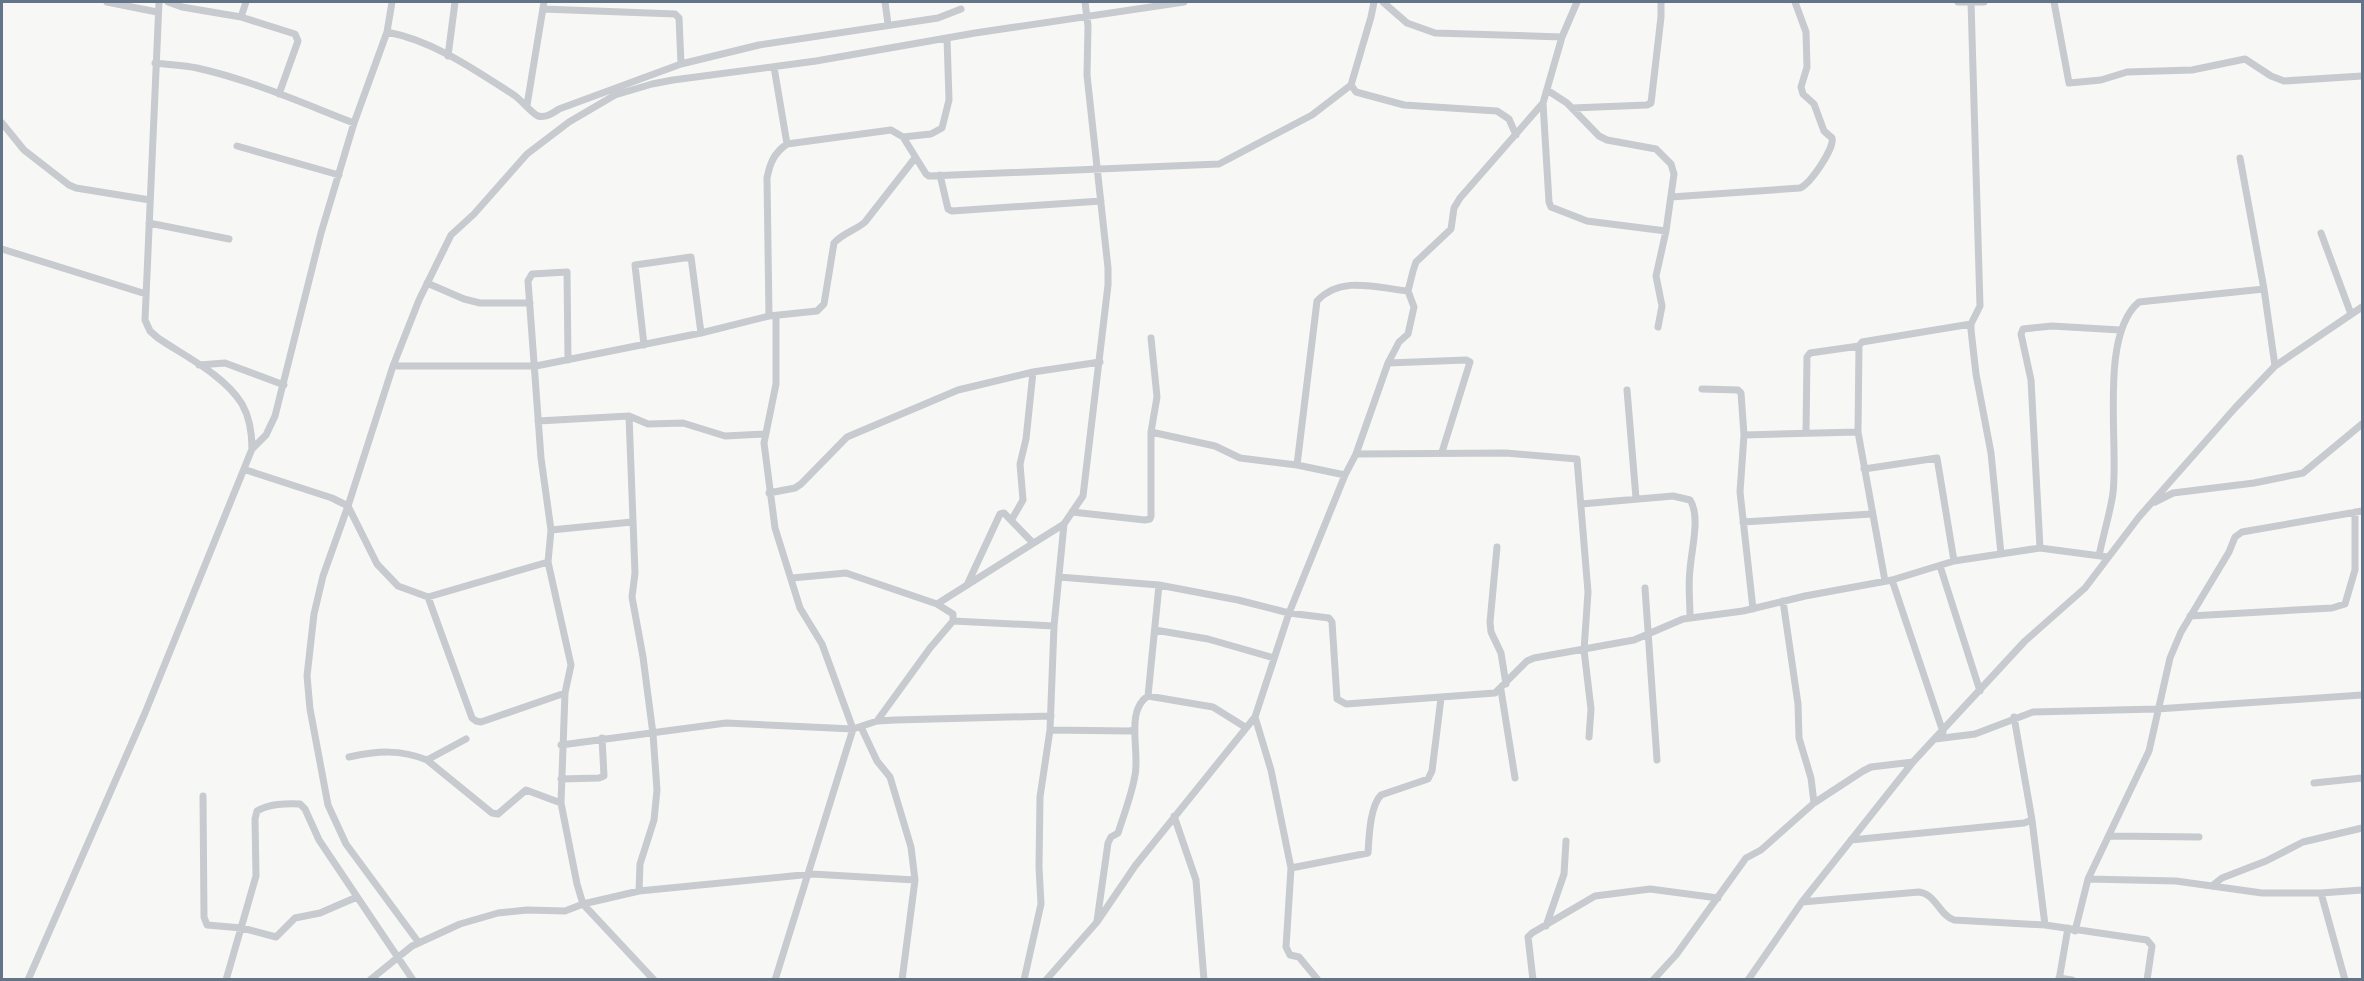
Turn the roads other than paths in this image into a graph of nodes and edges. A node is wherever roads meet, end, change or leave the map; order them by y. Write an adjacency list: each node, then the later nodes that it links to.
1 (107, 2): 21 (street)
2 (159, 2): 21 (street)
3 (168, 2): 23 (street)
4 (246, 2): 23 (street)
5 (392, 2): 25 (street)
6 (455, 2): 28 (street)
7 (885, 2): 24 (street)
8 (1085, 2): 22 (street)
9 (1184, 2): 22 (street)
10 (1374, 2): 33 (street)
11 (1383, 2): 26 (street)
12 (1577, 2): 26 (street)
13 (1661, 2): 38 (street)
14 (1795, 2): 50 (street)
15 (1959, 2): 16 (street)
16 (1971, 2): 17 (street); 66 (street)
17 (1984, 2)
18 (2054, 2): 32 (street)
19 (544, 5): 30 (street); 37 (street)
20 (961, 9): 24 (street)
21 (158, 12): 29 (street)
22 (1087, 16): 27 (street); 47 (street)
23 (241, 17): 35 (street)
24 (888, 24): 30 (street)
25 (387, 32): 28 (street); 40 (street)
26 (1562, 37): 34 (street)
27 (947, 38): 31 (street); 42 (street)
28 (448, 56): 37 (street)
29 (156, 63): 35 (street); 51 (street)
30 (681, 64): 37 (street)
31 (774, 67): 43 (street); 58 (street)
32 (2362, 76)
33 (1351, 85): 41 (street); 47 (street)
34 (1547, 90): 36 (street); 38 (street)
35 (279, 94): 40 (street)
36 (1543, 103): 41 (street); 54 (street)
37 (527, 105)
38 (1572, 108): 50 (street)
39 (2, 123): 51 (street)
40 (354, 123): 48 (street)
41 (1516, 135): 60 (street)
42 (903, 137): 43 (street); 45 (street)
43 (787, 144): 65 (street)
44 (237, 146): 48 (street)
45 (915, 158): 49 (street); 65 (street)
46 (2240, 158): 59 (street)
47 (1098, 170): 49 (street); 52 (street)
48 (339, 175): 81 (street)
49 (940, 175): 52 (street)
50 (1671, 197): 54 (street)
51 (150, 200): 53 (street)
52 (1101, 201): 74 (street)
53 (149, 223): 56 (street); 61 (street)
54 (1666, 231): 67 (street)
55 (2321, 233): 64 (street)
56 (229, 239)
57 (2, 249): 61 (street)
58 (427, 283): 62 (street); 77 (street)
59 (2264, 289): 68 (street); 79 (street)
60 (1408, 291): 75 (street); 95 (street)
61 (146, 294): 76 (street)
62 (530, 303): 73 (street); 78 (street)
63 (2362, 308): 64 (street)
64 (2351, 314): 79 (street)
65 (772, 316): 69 (street); 90 (street)
66 (1971, 324): 72 (street); 115 (street)
67 (1658, 327)
68 (2120, 330): 114 (street); 116 (street)
69 (701, 333): 71 (street); 71 (street)
70 (1151, 338): 87 (street)
71 (644, 345): 73 (street)
72 (1859, 346): 88 (street); 89 (street)
73 (568, 360): 78 (street)
74 (1100, 362): 80 (street); 105 (street)
75 (1388, 363): 93 (street); 94 (street)
76 (199, 365): 81 (street); 92 (street)
77 (393, 366): 78 (street); 103 (street)
78 (536, 366): 85 (street)
79 (2275, 366): 102 (street)
80 (1033, 372): 99 (street); 107 (street)
81 (284, 385): 92 (street)
82 (1702, 389): 91 (street)
83 (1627, 390): 100 (street)
84 (629, 416): 85 (street); 90 (street); 108 (street)
85 (538, 421): 111 (street)
86 (2362, 424): 102 (street)
87 (1152, 432): 95 (street); 105 (street)
88 (1806, 432): 89 (street); 91 (street)
89 (1858, 432): 96 (street)
90 (764, 434): 99 (street)
91 (1744, 435): 109 (street)
92 (252, 449): 97 (street)
93 (1442, 453): 94 (street); 101 (street)
94 (1356, 454): 98 (street)
95 (1297, 465): 98 (street)
96 (1864, 469): 106 (street); 118 (street)
97 (246, 470): 103 (street); 202 (street)
98 (1345, 475): 132 (street)
99 (769, 493): 123 (street)
100 (1636, 498): 101 (street); 134 (street)
101 (1581, 504): 139 (street)
102 (2150, 505): 117 (street)
103 (348, 506): 128 (street); 199 (street)
104 (2359, 511): 121 (street); 133 (street)
105 (1072, 512): 110 (street)
106 (1872, 514): 109 (street); 124 (street)
107 (1012, 519): 112 (street); 125 (street)
108 (632, 522): 111 (street); 158 (street)
109 (1743, 522): 131 (street)
110 (1064, 524): 112 (street); 122 (street)
111 (551, 530): 119 (street)
112 (1033, 543): 125 (street)
113 (1497, 547): 141 (street)
114 (2040, 548): 115 (street); 116 (street)
115 (2001, 554): 118 (street)
116 (2099, 556): 117 (street)
117 (2108, 557): 142 (street)
118 (1954, 561): 120 (street)
119 (548, 562): 128 (street); 143 (street)
120 (1940, 566): 124 (street); 142 (street)
121 (2359, 570): 133 (street)
122 (1059, 577): 126 (street); 136 (street)
123 (792, 578): 130 (street); 154 (street)
124 (1889, 580): 129 (street); 157 (street)
125 (967, 585): 130 (street)
126 (1159, 585): 132 (street); 137 (street)
127 (1645, 588): 138 (street)
128 (428, 597): 143 (street)
129 (1783, 601): 131 (street); 174 (street)
130 (937, 604): 135 (street)
131 (1753, 609): 134 (street)
132 (1289, 613): 140 (street); 146 (street)
133 (2190, 616): 147 (street)
134 (1690, 617): 138 (street)
135 (953, 621): 136 (street); 151 (street)
136 (1054, 626): 148 (street)
137 (1155, 630): 140 (street); 145 (street)
138 (1648, 634): 139 (street); 166 (street)
139 (1584, 650): 141 (street); 159 (street)
140 (1274, 658): 149 (street)
141 (1504, 687): 146 (street); 168 (street)
142 (1980, 691): 157 (street)
143 (565, 693): 163 (street)
144 (2362, 695): 147 (street)
145 (1148, 696): 153 (street); 156 (street)
146 (1441, 698): 182 (street)
147 (2157, 709): 150 (street); 178 (street)
148 (1051, 716): 151 (street); 155 (street)
149 (1255, 717): 153 (street); 182 (street)
150 (2014, 717): 162 (street); 176 (street)
151 (877, 721): 152 (street)
152 (861, 727): 154 (street); 185 (street)
153 (1245, 728): 175 (street)
154 (853, 729): 158 (street); 183 (street)
155 (1050, 730): 156 (street); 209 (street)
156 (1134, 730): 194 (street)
157 (1943, 732): 162 (street)
158 (653, 734): 160 (street); 188 (street)
159 (1588, 737)
160 (602, 738): 163 (street); 170 (street)
161 (466, 739): 165 (street)
162 (1935, 739): 167 (street)
163 (561, 745): 170 (street)
164 (349, 757): 165 (street)
165 (427, 760): 173 (street)
166 (1657, 760)
167 (1913, 762): 174 (street); 180 (street)
168 (1515, 778)
169 (2362, 778): 171 (street)
170 (561, 779): 173 (street)
171 (2314, 783)
172 (203, 796): 197 (street)
173 (561, 803): 193 (street)
174 (1814, 803): 191 (street)
175 (1174, 816): 194 (street); 211 (street)
176 (2032, 820): 180 (street); 195 (street)
177 (2362, 828): 186 (street)
178 (2110, 836): 179 (street); 184 (street)
179 (2199, 837)
180 (1851, 840): 192 (street)
181 (1566, 841): 196 (street)
182 (1292, 868): 212 (street)
183 (808, 875): 185 (street); 188 (street); 207 (street)
184 (2088, 879): 186 (street); 198 (street)
185 (915, 880): 208 (street)
186 (2212, 886): 189 (street)
187 (2362, 890): 189 (street)
188 (639, 891): 193 (street)
189 (2321, 893): 218 (street)
190 (357, 897): 197 (street); 197 (street); 200 (street)
191 (1718, 898): 196 (street); 214 (street)
192 (1802, 902): 195 (street); 215 (street)
193 (584, 904): 199 (street); 206 (street)
194 (1097, 922): 210 (street)
195 (2045, 925): 198 (street)
196 (1546, 926): 213 (street)
197 (242, 928): 203 (street)
198 (2072, 929): 201 (street); 217 (street)
199 (419, 943): 200 (street)
200 (397, 957): 204 (street); 205 (street)
201 (2059, 979): 216 (street)
202 (28, 980)
203 (226, 980)
204 (370, 980)
205 (414, 980)
206 (654, 980)
207 (775, 980)
208 (902, 980)
209 (1024, 980)
210 (1046, 980)
211 (1204, 980)
212 (1318, 980)
213 (1533, 980)
214 (1653, 980)
215 (1748, 980)
216 (2072, 980)
217 (2147, 980)
218 (2345, 980)

